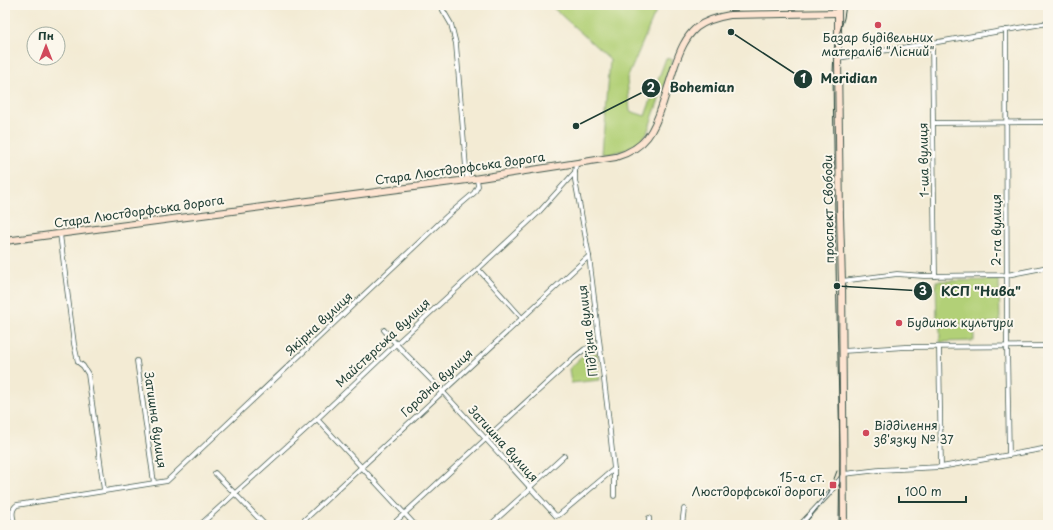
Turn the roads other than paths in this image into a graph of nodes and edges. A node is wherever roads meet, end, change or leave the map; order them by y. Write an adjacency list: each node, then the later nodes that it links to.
1 (440, 5): 14 (street)
2 (838, 5): 3 (main road, проспект Свободи)
3 (838, 13): 7 (main road, проспект Свободи); 11 (main road, Стара Люстдорфська дорога)
4 (1048, 23): 5 (street)
5 (1006, 30): 6 (street); 8 (street, 2-га вулиця)
6 (932, 43): 7 (street); 10 (street, 1-ша вулиця)
7 (838, 58): 22 (main road, проспект Свободи)
8 (1007, 122): 9 (street); 10 (street); 20 (street, 2-га вулиця)
9 (1048, 122)
10 (934, 123): 21 (street, 1-ша вулиця)
11 (576, 164): 12 (street, Підʼїзна вулиця); 13 (main road, Стара Люстдорфська дорога)
12 (574, 172): 17 (street, Підʼїзна вулиця); 19 (street, Майстерська вулиця)
13 (477, 179): 14 (main road, Стара Люстдорфська дорога); 43 (street, Якірна вулиця)
14 (467, 180): 15 (main road, Стара Люстдорфська дорога)
15 (60, 234): 16 (main road, Стара Люстдорфська дорога); 45 (street)
16 (5, 241)
17 (589, 256): 23 (street, Городна вулиця); 26 (street, Підʼїзна вулиця)
18 (1048, 267): 20 (street)
19 (478, 269): 23 (street); 25 (street, Майстерська вулиця)
20 (1007, 274): 21 (street); 29 (street, 2-га вулиця)
21 (935, 276): 22 (street)
22 (842, 281): 30 (main road, проспект Свободи)
23 (522, 318): 32 (street, Городна вулиця)
24 (384, 330): 25 (street, Затишна вулиця)
25 (396, 344): 32 (street, Затишна вулиця); 33 (street, Майстерська вулиця)
26 (599, 344): 34 (street); 40 (street, Підʼїзна вулиця)
27 (1048, 346): 29 (street)
28 (939, 347): 29 (street); 30 (street); 39 (street)
29 (1007, 347): 36 (street, 2-га вулиця)
30 (843, 351): 42 (main road, проспект Свободи)
31 (137, 361): 43 (street, Затишна вулиця)
32 (443, 392): 34 (street, Затишна вулиця); 38 (street, Городна вулиця)
33 (317, 419): 38 (street); 46 (street, Майстерська вулиця)
34 (486, 439): 44 (street, Затишна вулиця); 49 (street)
35 (1048, 448): 36 (street)
36 (1009, 455): 39 (street)
37 (564, 456): 44 (street)
38 (362, 466): 49 (street); 54 (street, Городна вулиця)
39 (941, 467): 42 (street)
40 (614, 468): 44 (street, Затишна вулиця); 47 (street, Підʼїзна вулиця)
41 (215, 473): 46 (street)
42 (844, 474): 60 (street); 61 (main road, проспект Свободи)
43 (154, 483): 45 (street)
44 (529, 489): 57 (street)
45 (104, 490): 51 (street)
46 (235, 493): 52 (street, Майстерська вулиця); 53 (street)
47 (614, 496)
48 (684, 509): 59 (street)
49 (404, 514): 55 (street); 56 (street)
50 (649, 518): 58 (street)
51 (15, 525)
52 (200, 525)
53 (266, 525)
54 (299, 525)
55 (392, 525)
56 (415, 525)
57 (490, 525)
58 (649, 525)
59 (682, 525)
60 (800, 525)
61 (844, 525)

